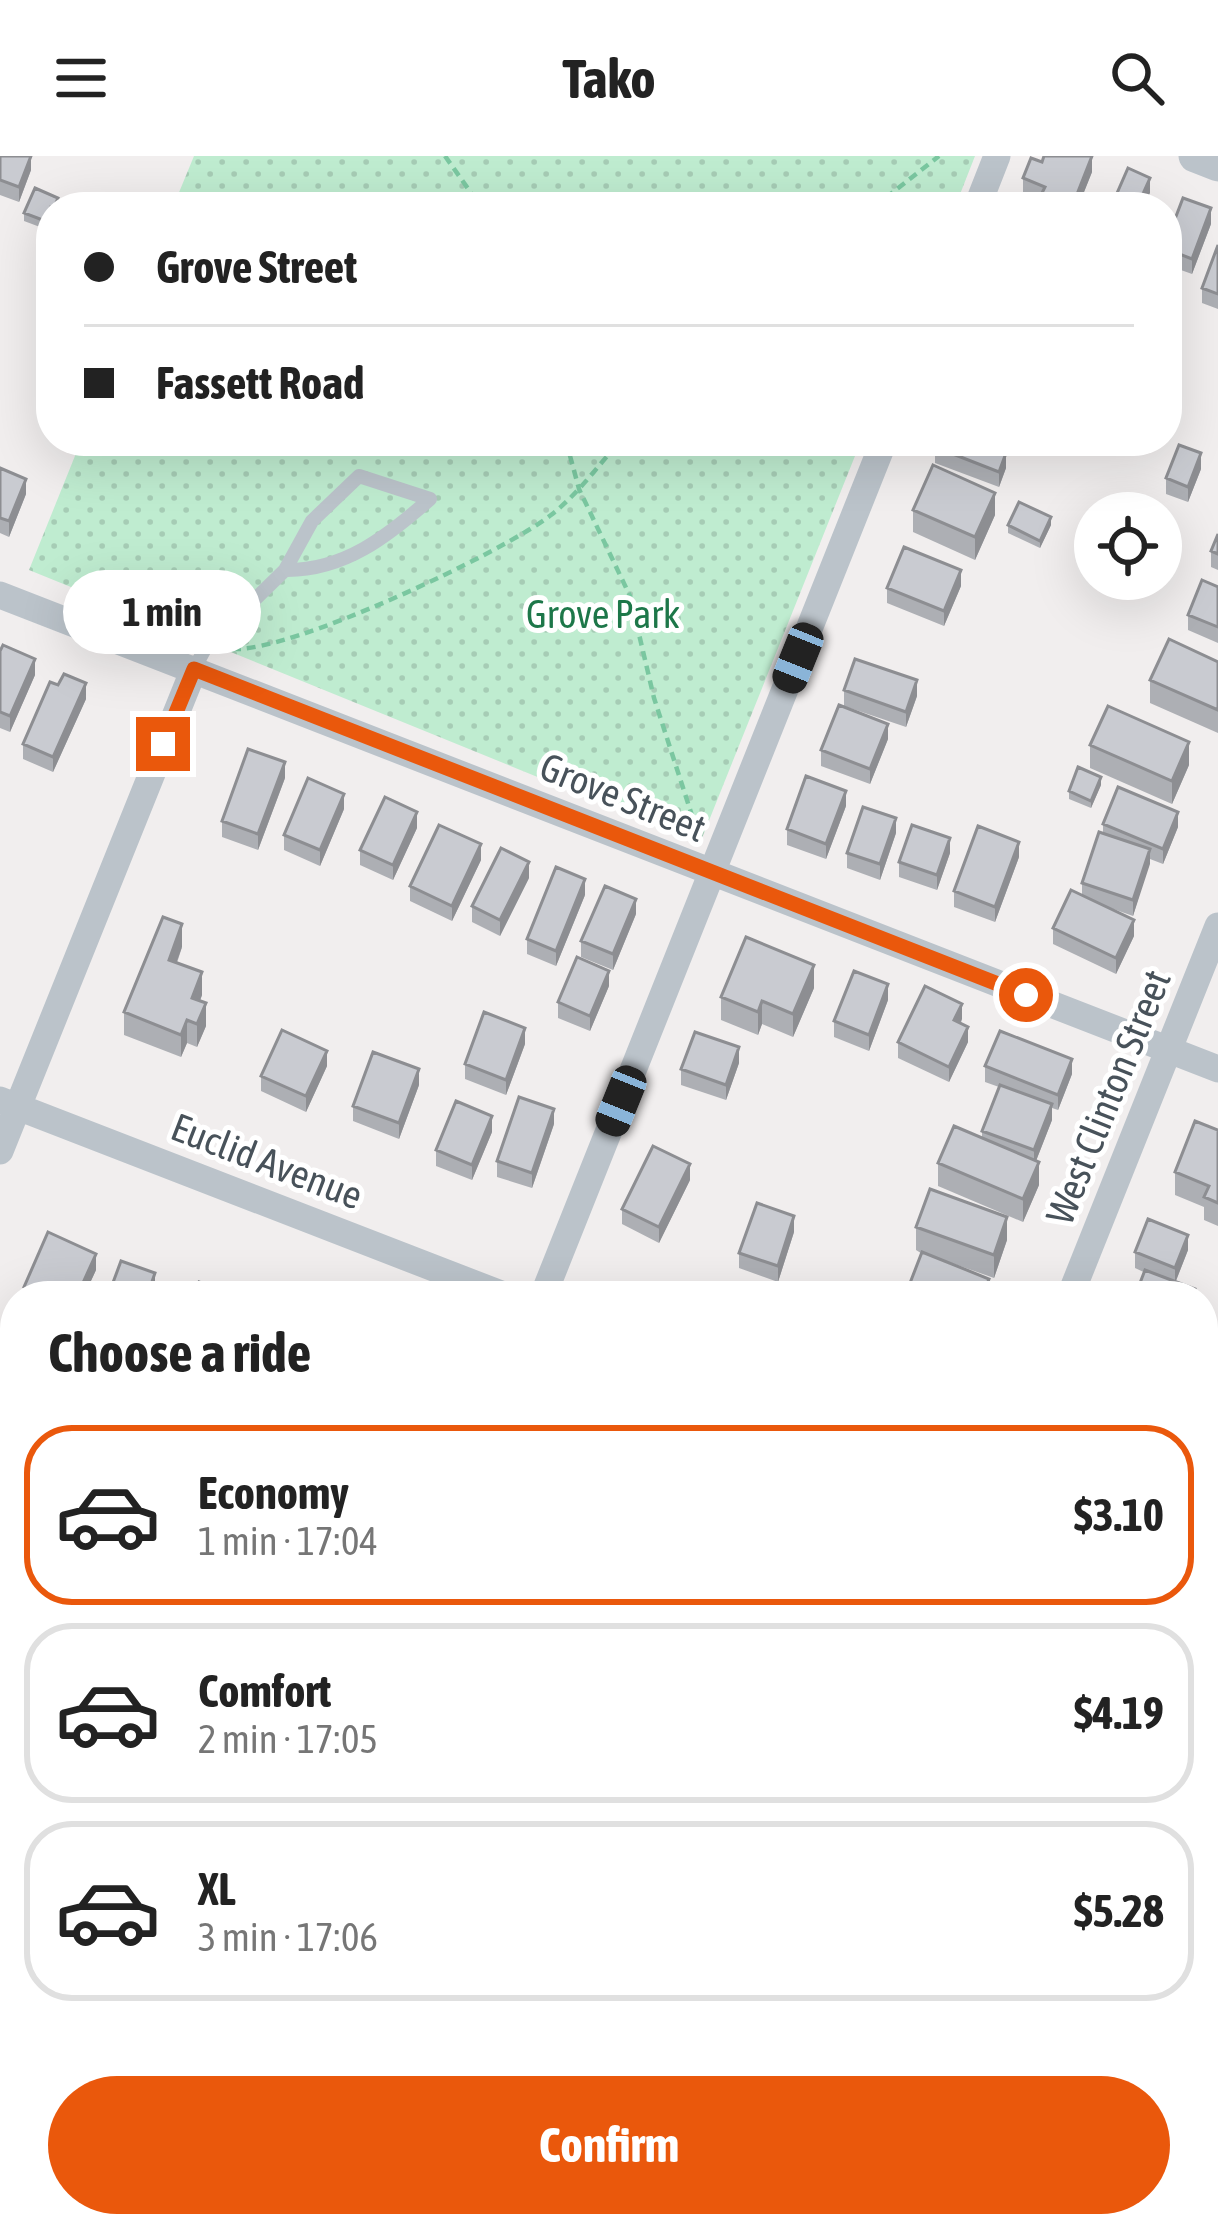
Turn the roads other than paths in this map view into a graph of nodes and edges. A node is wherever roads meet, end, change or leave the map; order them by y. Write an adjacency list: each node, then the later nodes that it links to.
1 (997, 156): 4 (street)
2 (1196, 156): 3 (street)
3 (1218, 165)
4 (983, 192)
5 (878, 456): 9 (street)
6 (285, 570): 6 (lane); 8 (lane)
7 (0, 595): 8 (street, Grove Street)
8 (200, 658): 9 (street, Grove Street); 13 (street)
9 (711, 875): 11 (street, Grove Street); 16 (street)
10 (1218, 926): 11 (street, West Clinton Street)
11 (1169, 1050): 12 (street, Grove Street); 17 (street, West Clinton Street)
12 (1218, 1069)
13 (9, 1103): 14 (street); 15 (street, Euclid Avenue)
14 (0, 1151)
15 (467, 1281)
16 (549, 1281)
17 (1076, 1281)

